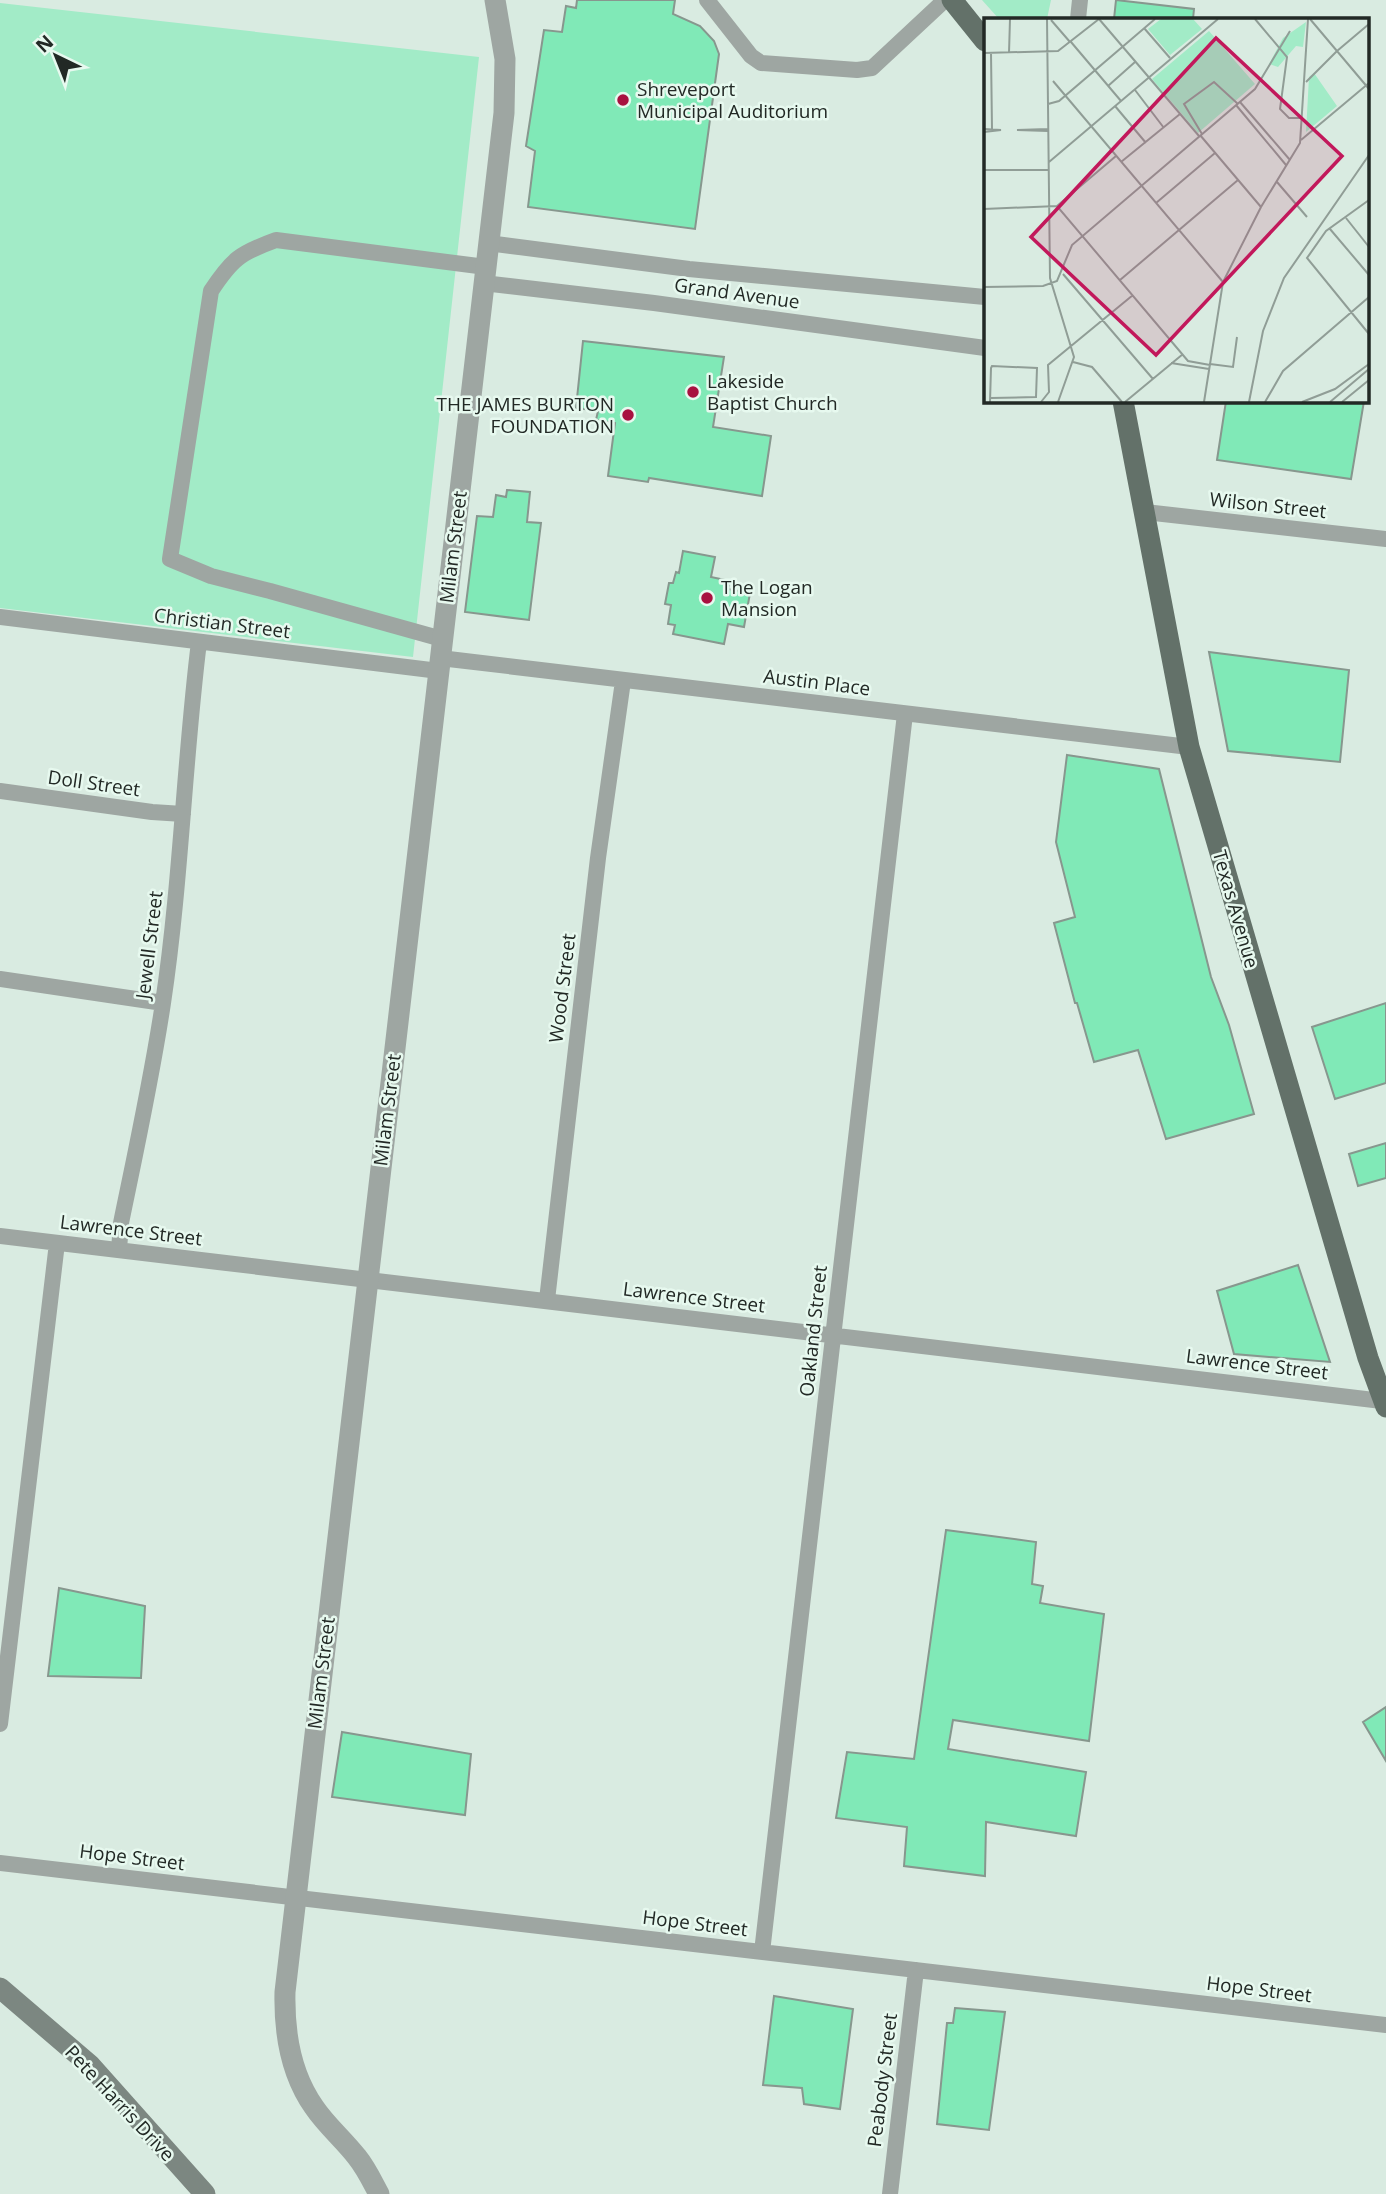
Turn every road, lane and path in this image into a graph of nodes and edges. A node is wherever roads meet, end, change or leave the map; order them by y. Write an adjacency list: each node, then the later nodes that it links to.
1 (495, 0): 8 (street, Milam Street)
2 (707, 0): 3 (street)
3 (945, 0)
4 (952, 0): 7 (main road)
5 (1080, 0): 6 (street)
6 (1078, 18)
7 (984, 40)
8 (488, 243): 9 (street, Milam Street); 10 (street, Grand Avenue)
9 (485, 275): 11 (street, Grand Avenue); 17 (street, Milam Street); 17 (street, Grand Avenue)
10 (984, 297)
11 (984, 348)
12 (1123, 402): 13 (main road, Texas Avenue)
13 (1145, 512): 14 (street, Wilson Street); 20 (main road, Texas Avenue)
14 (1386, 539)
15 (0, 617): 16 (street, Christian Street)
16 (199, 642): 17 (street, Christian Street); 22 (street, Jewell Street)
17 (440, 656): 18 (street, Austin Place); 28 (street, Milam Street)
18 (623, 681): 19 (street, Austin Place); 29 (street, Wood Street)
19 (905, 714): 20 (street, Austin Place); 30 (street, Oakland Street)
20 (1189, 747): 31 (main road, Texas Avenue)
21 (0, 791): 22 (street, Doll Street)
22 (183, 814): 24 (street, Jewell Street)
23 (0, 979): 24 (street)
24 (163, 1003): 27 (street, Jewell Street)
25 (0, 1236): 26 (street, Lawrence Street)
26 (57, 1243): 27 (street, Lawrence Street); 32 (street)
27 (119, 1250): 28 (street, Lawrence Street)
28 (368, 1279): 29 (street, Lawrence Street); 34 (street, Milam Street)
29 (547, 1300): 30 (street, Lawrence Street)
30 (834, 1334): 31 (street, Lawrence Street); 35 (street, Oakland Street)
31 (1384, 1404)
32 (0, 1724)
33 (0, 1863): 34 (street, Hope Street)
34 (295, 1897): 35 (street, Hope Street); 40 (street, Milam Street)
35 (762, 1952): 36 (street, Hope Street)
36 (916, 1970): 38 (street, Hope Street); 41 (street, Peabody Street)
37 (0, 1988): 39 (main road, Pete Harris Drive)
38 (1386, 2025)
39 (205, 2194)
40 (379, 2194)
41 (890, 2194)

